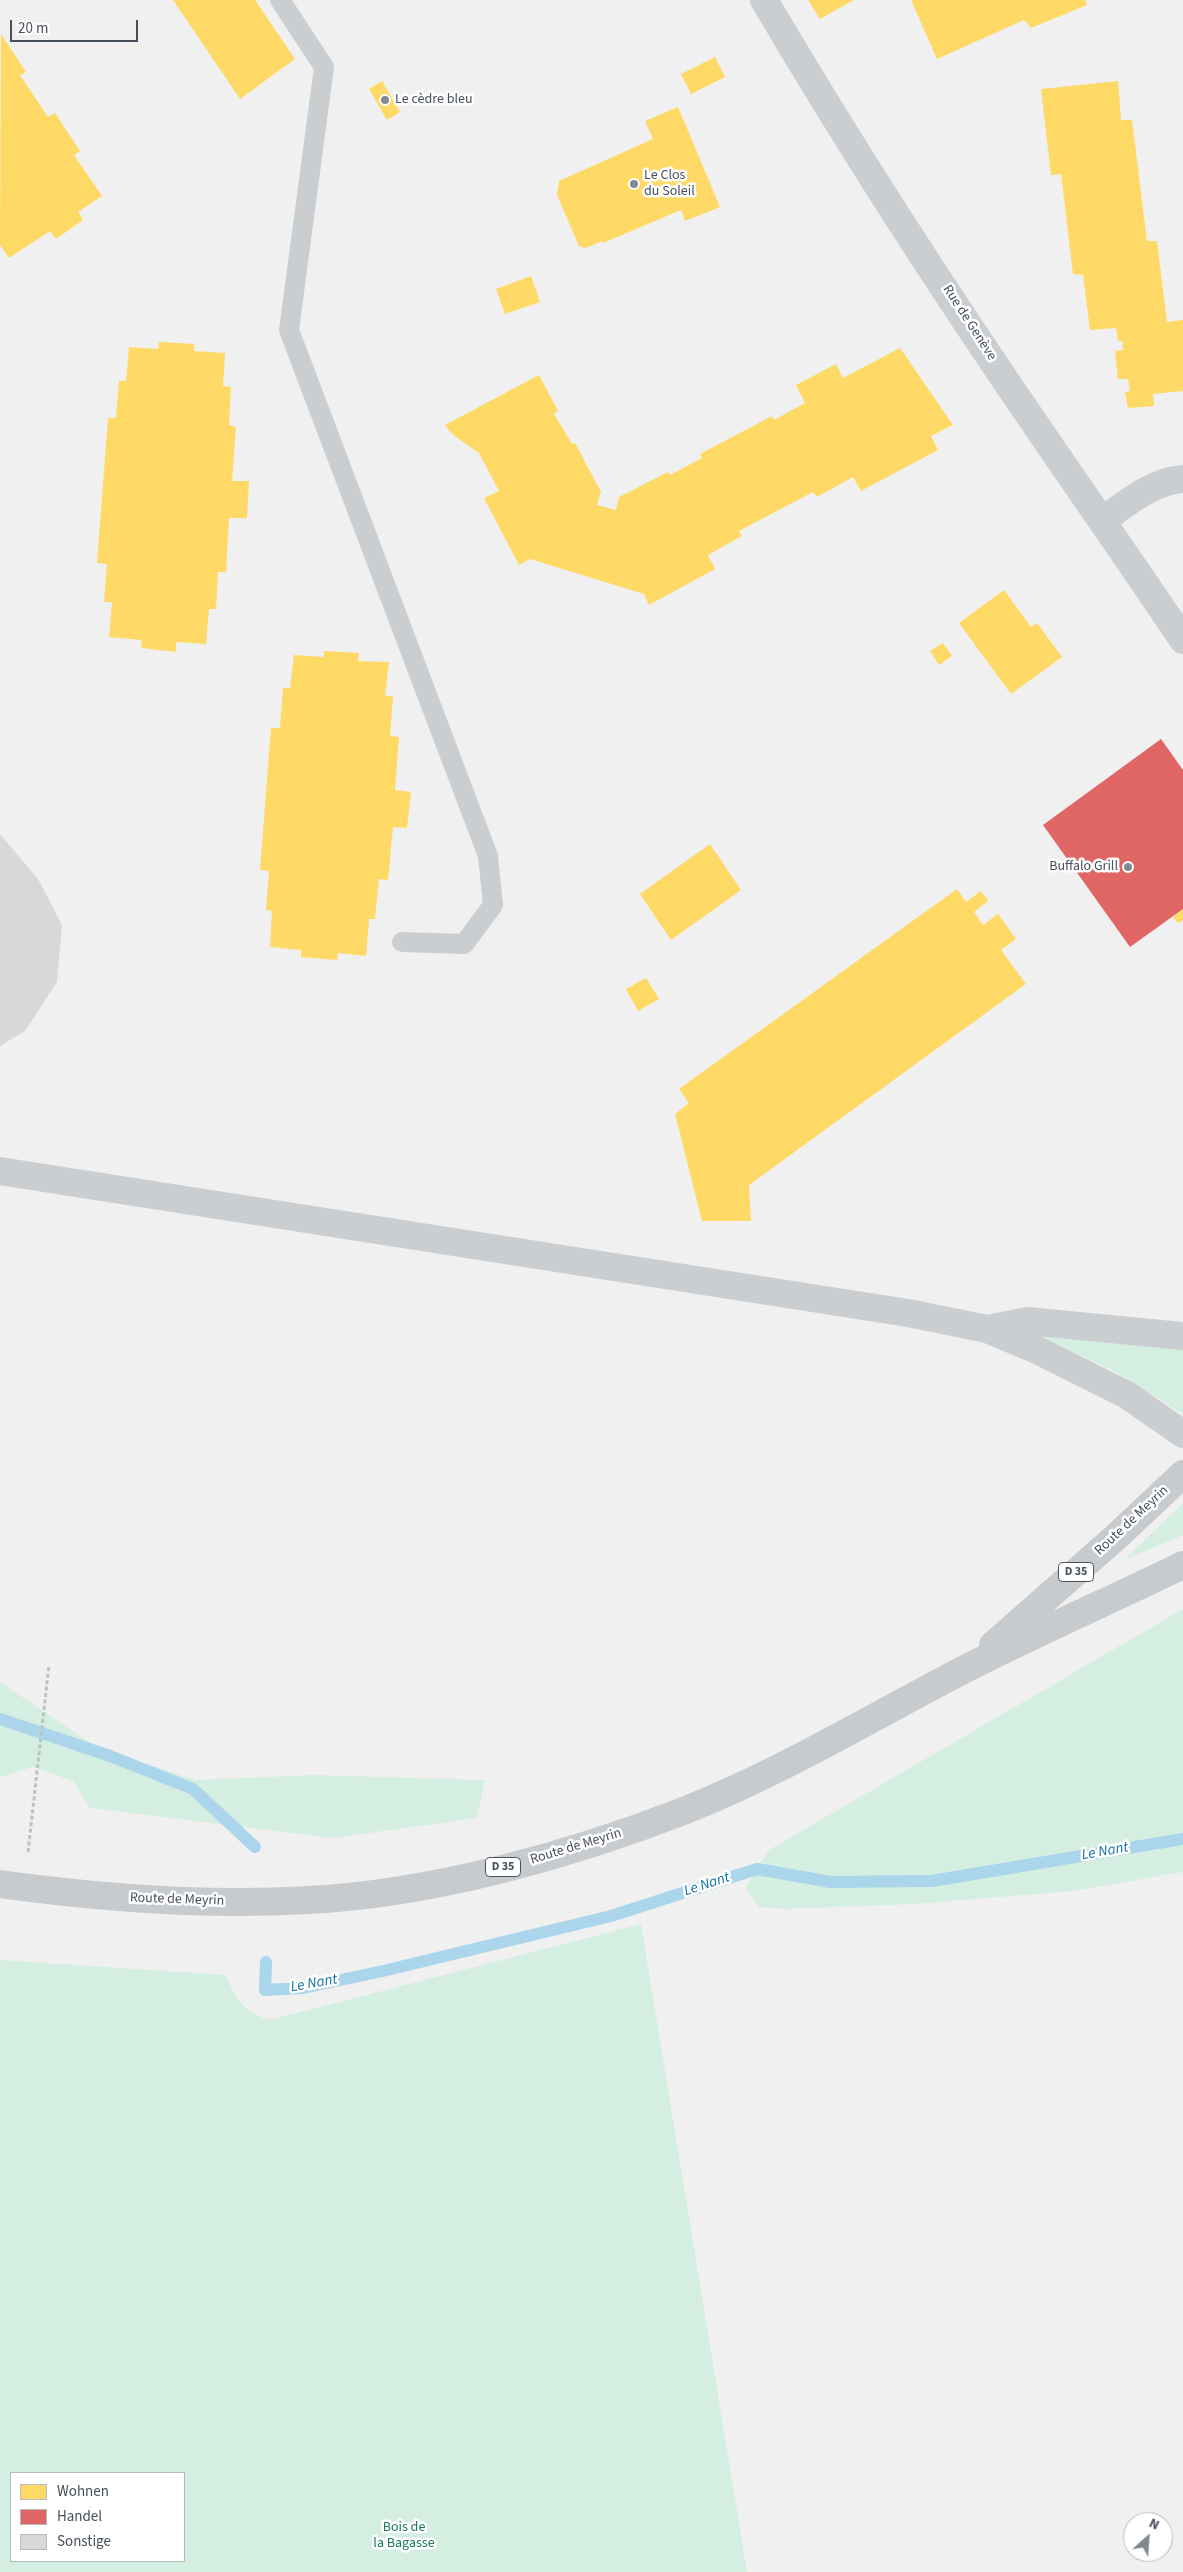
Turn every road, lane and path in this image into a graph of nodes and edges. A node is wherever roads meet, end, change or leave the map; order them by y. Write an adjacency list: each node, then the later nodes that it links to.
1 (280, 0): 6 (lane)
2 (764, 0): 4 (street, Rue de Genève)
3 (1183, 478): 4 (street)
4 (1103, 520): 5 (street, Rue de Genève)
5 (1183, 640)
6 (402, 942)
7 (0, 1171): 8 (street)
8 (986, 1329): 9 (street); 10 (street)
9 (1183, 1336)
10 (1183, 1434)
11 (1183, 1474): 14 (main road, Route de Meyrin / D 35)
12 (1183, 1565): 14 (main road, Route de Meyrin / D 35)
13 (49, 1665): 15 (path)
14 (968, 1668): 15 (main road, Route de Meyrin / D 35)
15 (12, 1885)

